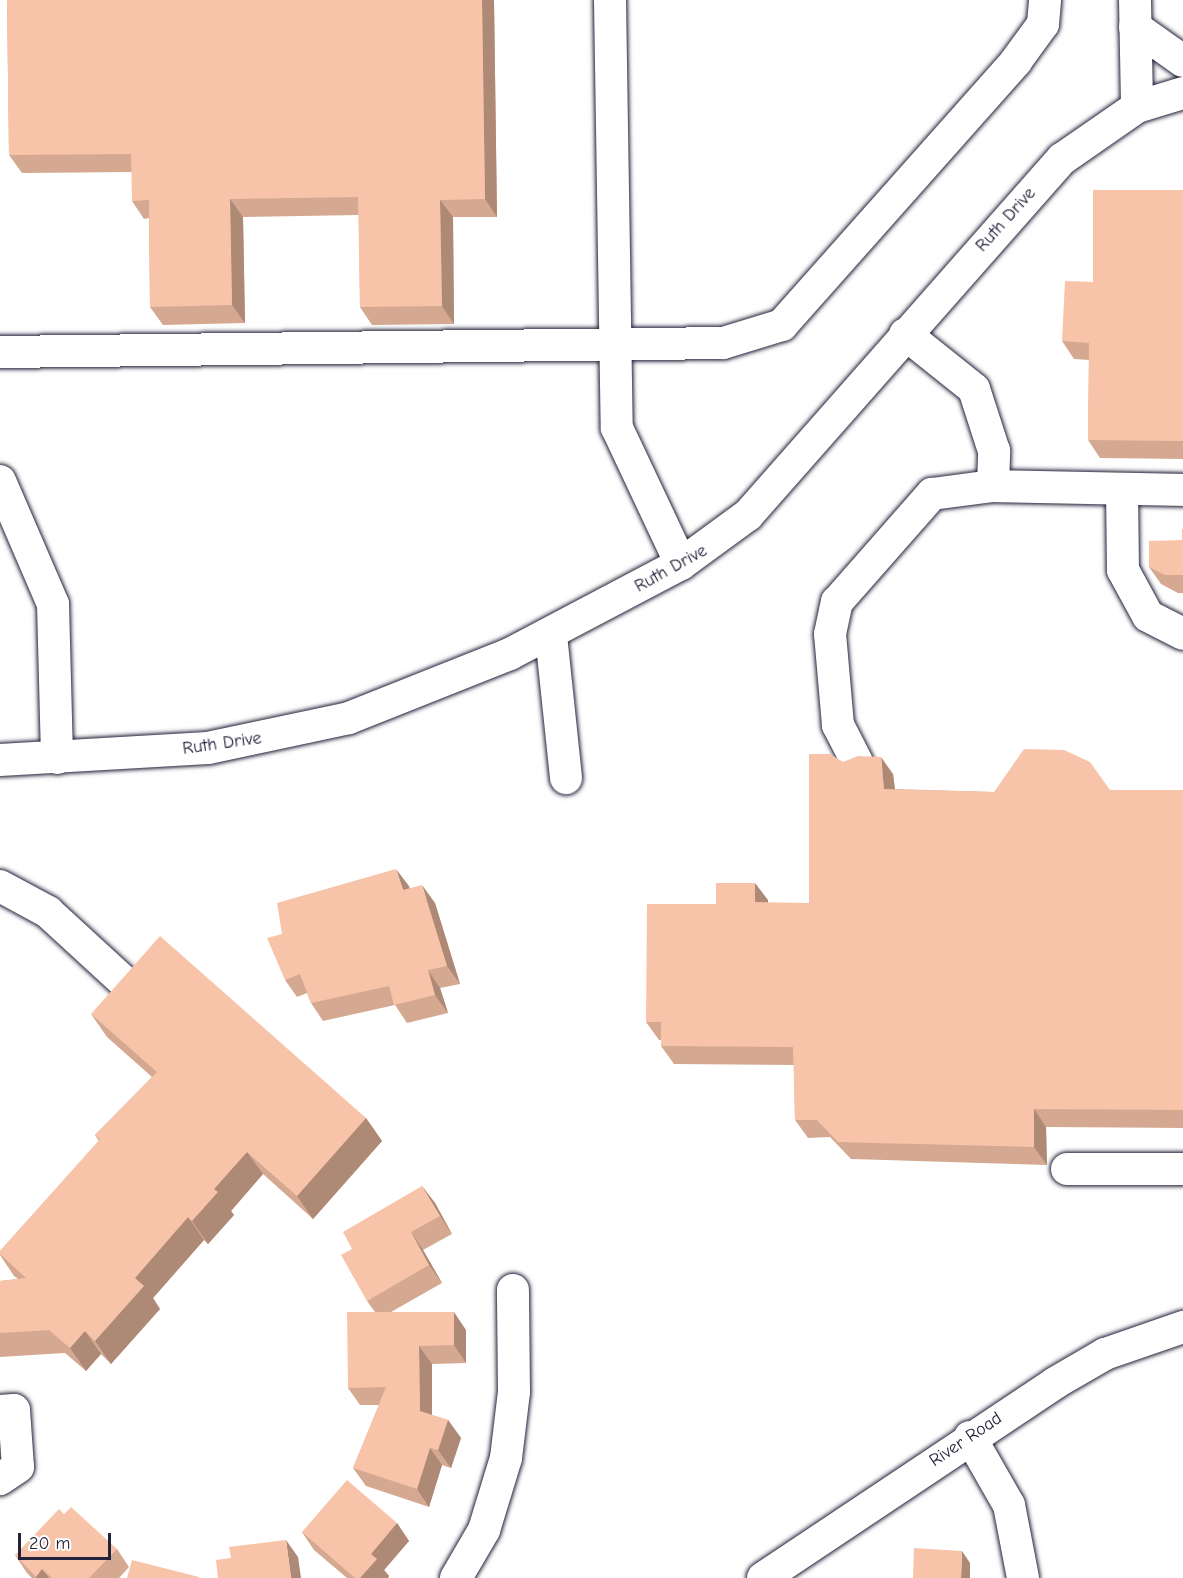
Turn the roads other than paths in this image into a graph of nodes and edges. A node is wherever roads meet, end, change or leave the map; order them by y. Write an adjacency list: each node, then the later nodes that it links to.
1 (610, 0): 8 (street)
2 (1045, 0): 8 (street)
3 (1135, 14): 4 (street); 6 (street)
4 (1183, 62)
5 (1180, 100): 6 (street, Ruth Drive)
6 (1137, 107): 7 (street, Ruth Drive)
7 (905, 334): 11 (street); 14 (street, Ruth Drive)
8 (612, 343): 9 (street); 14 (street)
9 (0, 352)
10 (0, 481): 17 (street)
11 (993, 486): 12 (street); 19 (street)
12 (1122, 489): 13 (street); 16 (street)
13 (1183, 490)
14 (681, 564): 15 (street, Ruth Drive)
15 (551, 634): 17 (street, Ruth Drive); 20 (street)
16 (1183, 634)
17 (57, 758): 18 (street, Ruth Drive)
18 (0, 760)
19 (856, 762)
20 (566, 778)
21 (0, 886): 22 (street)
22 (124, 982)
23 (1183, 1169): 24 (street)
24 (1067, 1170)
25 (513, 1290): 30 (street)
26 (1183, 1327): 28 (street, River Road)
27 (0, 1411): 29 (street)
28 (970, 1437): 31 (street, River Road); 32 (street)
29 (0, 1479)
30 (456, 1578)
31 (763, 1578)
32 (1023, 1578)

